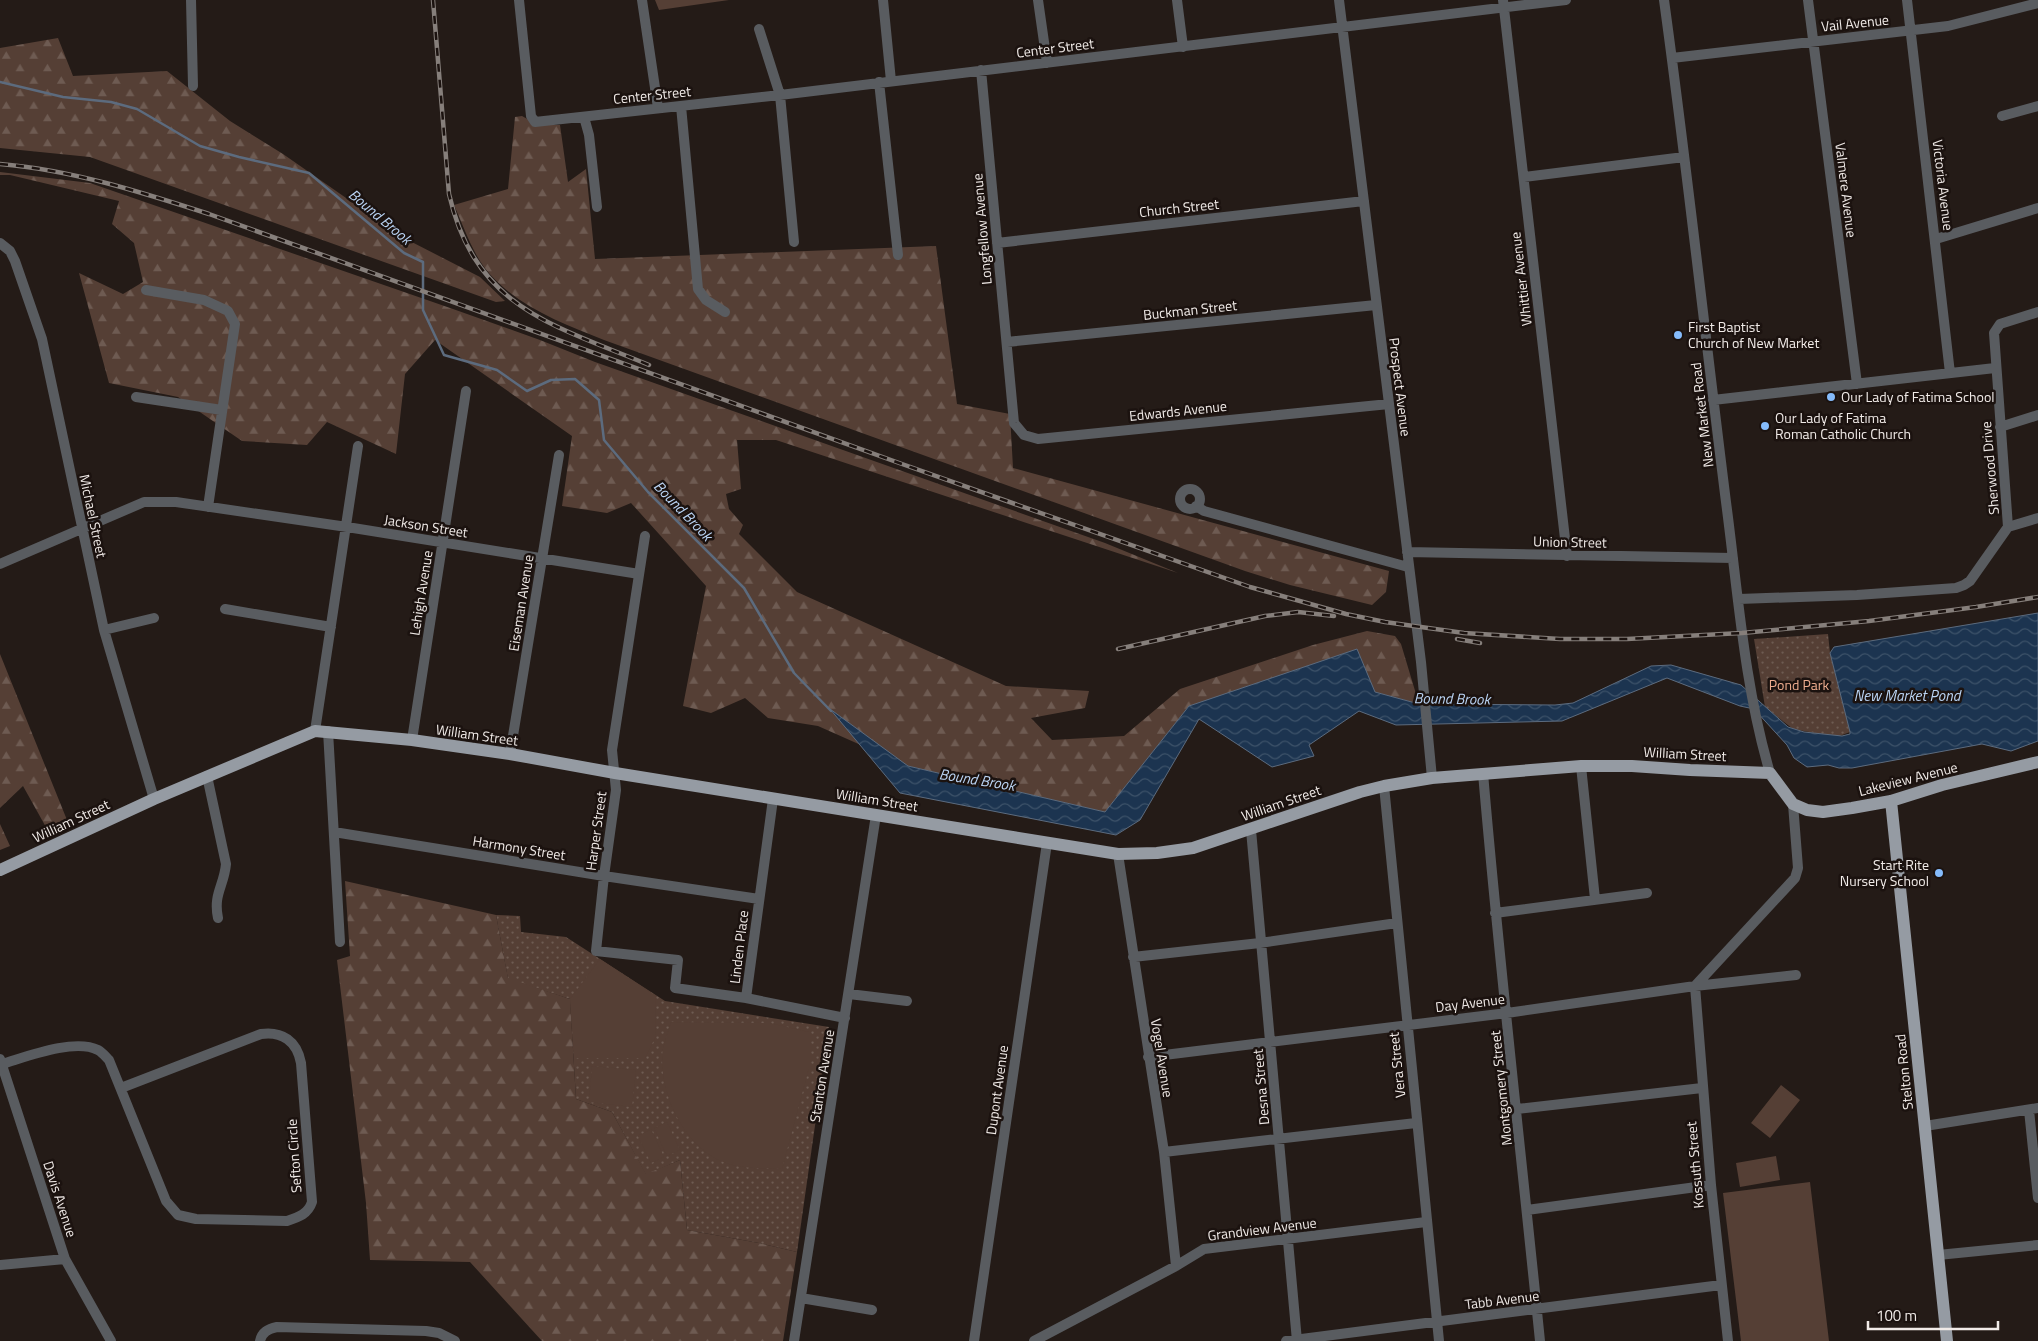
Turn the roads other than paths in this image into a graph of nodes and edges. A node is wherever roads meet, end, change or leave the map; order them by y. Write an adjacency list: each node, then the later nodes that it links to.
1 (191, 0): 24 (street)
2 (519, 0): 30 (street, Center Street)
3 (642, 0): 28 (street)
4 (883, 0): 22 (street)
5 (1038, 0): 20 (street)
6 (1178, 0): 18 (street)
7 (1339, 0): 14 (street, Prospect Avenue)
8 (1566, 0): 13 (street, Center Street)
9 (1664, 0): 19 (street, New Market Road)
10 (1808, 0): 17 (street, Valmere Avenue)
11 (1907, 0): 16 (street, Victoria Avenue)
12 (2038, 3): 16 (street, Vail Avenue)
13 (1504, 4): 14 (street, Center Street); 32 (street, Whittier Avenue)
14 (1342, 28): 18 (street, Center Street); 33 (street, Prospect Avenue)
15 (758, 29): 25 (street)
16 (1910, 31): 17 (street, Vail Avenue); 36 (street, Victoria Avenue)
17 (1812, 42): 19 (street, Vail Avenue); 49 (street, Valmere Avenue)
18 (1183, 47): 20 (street, Center Street)
19 (1672, 58): 31 (street, New Market Road)
20 (1047, 63): 21 (street, Center Street)
21 (981, 70): 22 (street, Center Street); 39 (street, Longfellow Avenue)
22 (891, 81): 23 (street, Center Street)
23 (879, 82): 25 (street, Center Street); 40 (street)
24 (193, 86)
25 (780, 95): 26 (street, Center Street); 37 (street)
26 (681, 106): 28 (street, Center Street); 43 (street)
27 (2038, 106): 29 (street)
28 (658, 108): 30 (street, Center Street)
29 (2002, 116)
30 (584, 117): 34 (street)
31 (1684, 157): 32 (street); 52 (street, New Market Road)
32 (1524, 177): 68 (street, Whittier Avenue)
33 (1364, 201): 39 (street, Church Street); 42 (street, Prospect Avenue)
34 (597, 207)
35 (2038, 208): 36 (street)
36 (1936, 239): 47 (street, Victoria Avenue)
37 (794, 242)
38 (0, 243): 64 (street, Michael Street)
39 (997, 243): 45 (street, Longfellow Avenue)
40 (898, 255)
41 (146, 290): 54 (street)
42 (1376, 305): 45 (street, Buckman Street); 53 (street, Prospect Avenue)
43 (725, 312)
44 (2036, 313): 46 (street, Sherwood Drive)
45 (1007, 342): 48 (street, Longfellow Avenue)
46 (1995, 368): 47 (street); 56 (street, Sherwood Drive)
47 (1950, 373): 49 (street)
48 (1011, 384): 53 (street, Edwards Avenue)
49 (1857, 384): 52 (street)
50 (466, 391): 66 (street, Lehigh Avenue)
51 (136, 397): 54 (street)
52 (1713, 400): 69 (street, New Market Road)
53 (1389, 404): 67 (street, Prospect Avenue)
54 (222, 410): 60 (street)
55 (2038, 415): 56 (street)
56 (2000, 427): 63 (street, Sherwood Drive)
57 (358, 446): 62 (street)
58 (558, 455): 70 (street, Eiseman Avenue)
59 (1196, 506): 72 (street)
60 (208, 507): 62 (street, Jackson Street); 64 (street, Jackson Street)
61 (2038, 518): 63 (street)
62 (346, 527): 66 (street, Jackson Street); 77 (street)
63 (2008, 527): 74 (street, Sherwood Drive)
64 (82, 530): 71 (street, Jackson Street); 78 (street, Michael Street)
65 (645, 536): 73 (street, Harper Street)
66 (443, 542): 70 (street, Jackson Street); 80 (street, Lehigh Avenue)
67 (1407, 552): 68 (street, Union Street); 72 (street, Prospect Avenue)
68 (1567, 556): 69 (street, Union Street)
69 (1733, 558): 74 (street, New Market Road)
70 (542, 559): 73 (street, Jackson Street); 81 (street, Eiseman Avenue)
71 (0, 564)
72 (1408, 567): 88 (street, Prospect Avenue)
73 (639, 574): 85 (street, Harper Street)
74 (1738, 599): 84 (street, New Market Road)
75 (225, 609): 77 (street)
76 (154, 618): 78 (street)
77 (331, 626): 79 (street)
78 (104, 630): 91 (street, Michael Street)
79 (322, 731): 80 (main road, William Street); 87 (main road, William Street); 96 (street)
80 (412, 740): 81 (main road, William Street)
81 (510, 754): 85 (main road, William Street)
82 (2038, 762): 92 (main road, Lakeview Avenue)
83 (1581, 766): 84 (main road, William Street); 86 (main road, William Street); 103 (street)
84 (1770, 772): 93 (main road)
85 (615, 773): 90 (main road, William Street); 100 (street, Harper Street)
86 (1483, 773): 88 (main road, William Street); 104 (street, Montgomery Street)
87 (207, 776): 91 (main road, William Street); 105 (street)
88 (1432, 778): 89 (main road, William Street)
89 (1384, 786): 95 (main road, William Street); 106 (street, Vera Street)
90 (773, 798): 94 (main road, William Street); 102 (street, Linden Place)
91 (154, 799): 99 (main road, William Street)
92 (1891, 801): 93 (main road, Lakeview Avenue); 126 (main road, Stelton Road)
93 (1793, 804): 111 (street)
94 (876, 815): 97 (main road, William Street); 112 (street, Stanton Avenue)
95 (1251, 830): 98 (main road, William Street); 108 (street, Desna Street)
96 (334, 832): 100 (street, Harmony Street); 107 (street)
97 (1047, 843): 98 (main road, William Street); 149 (street, Dupont Avenue)
98 (1118, 854): 109 (street, Vogel Avenue)
99 (0, 870)
100 (604, 876): 102 (street, Harmony Street); 113 (street, Harper Street)
101 (1647, 893): 103 (street)
102 (759, 899): 113 (street, Linden Place)
103 (1595, 899): 104 (street)
104 (1495, 913): 115 (street, Montgomery Street)
105 (218, 918)
106 (1397, 924): 108 (street); 117 (street, Vera Street)
107 (340, 942)
108 (1260, 942): 109 (street); 118 (street, Desna Street)
109 (1133, 957): 119 (street, Vogel Avenue)
110 (1796, 975): 111 (street, Day Avenue)
111 (1696, 986): 115 (street, Day Avenue); 122 (street, Kossuth Street)
112 (849, 994): 114 (street); 116 (street, Stanton Avenue)
113 (746, 998): 116 (street, Linden Place)
114 (907, 1001)
115 (1507, 1013): 117 (street, Day Avenue); 123 (street, Montgomery Street)
116 (846, 1018): 140 (street, Stanton Avenue)
117 (1407, 1025): 118 (street, Day Avenue); 125 (street, Vera Street)
118 (1270, 1042): 119 (street, Day Avenue); 127 (street, Desna Street)
119 (1148, 1057): 128 (street, Vogel Avenue)
120 (1, 1062): 121 (street, Sefton Circle); 136 (street, Davis Avenue)
121 (121, 1088): 121 (street, Sefton Circle)
122 (1702, 1088): 123 (street); 129 (street, Kossuth Street)
123 (1517, 1109): 131 (street, Montgomery Street)
124 (2033, 1109): 126 (street); 130 (street)
125 (1416, 1122): 127 (street); 132 (street, Vera Street)
126 (1925, 1126): 135 (main road, Stelton Road)
127 (1279, 1138): 128 (street); 133 (street, Desna Street)
128 (1164, 1152): 138 (street, Vogel Avenue)
129 (1711, 1185): 131 (street); 139 (street, Kossuth Street)
130 (2038, 1198)
131 (1527, 1210): 141 (street, Montgomery Street)
132 (1426, 1222): 133 (street, Grandview Avenue); 143 (street, Vera Street)
133 (1288, 1240): 138 (street, Grandview Avenue); 144 (street, Desna Street)
134 (2038, 1244): 135 (street)
135 (1938, 1255): 155 (main road, Stelton Road)
136 (65, 1259): 137 (street); 145 (street, Davis Avenue)
137 (0, 1265)
138 (1176, 1266): 150 (street, Grandview Avenue)
139 (1721, 1285): 141 (street, Tabb Avenue); 154 (street, Kossuth Street)
140 (801, 1298): 142 (street); 148 (street, Stanton Avenue)
141 (1537, 1309): 143 (street, Tabb Avenue); 153 (street, Montgomery Street)
142 (872, 1310)
143 (1437, 1322): 144 (street, Tabb Avenue); 152 (street, Vera Street)
144 (1297, 1340): 151 (street, Tabb Avenue)
145 (111, 1341)
146 (260, 1341): 147 (street)
147 (455, 1341)
148 (794, 1341)
149 (974, 1341)
150 (1034, 1341)
151 (1286, 1341)
152 (1439, 1341)
153 (1540, 1341)
154 (1728, 1341)
155 (1947, 1341)

